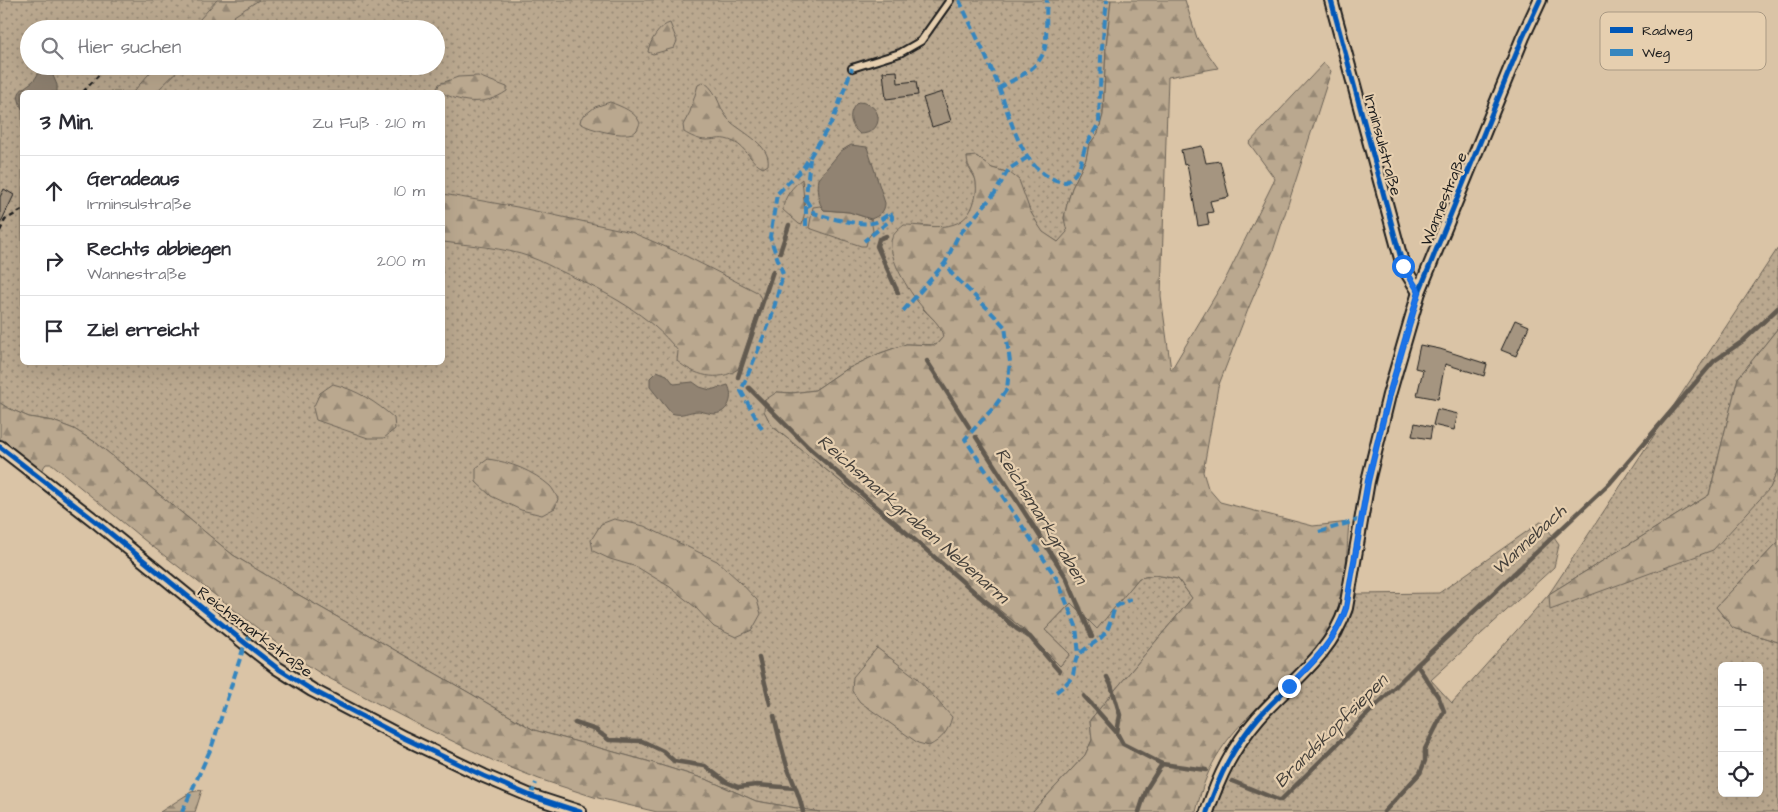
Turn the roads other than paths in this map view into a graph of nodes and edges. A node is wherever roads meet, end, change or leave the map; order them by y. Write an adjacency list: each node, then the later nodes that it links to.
1 (950, 0): 4 (lane)
2 (1332, 0): 5 (street, Irminsulstraße)
3 (1540, 0): 5 (street, Wannestraße)
4 (852, 68)
5 (1419, 292): 8 (street, Wannestraße)
6 (0, 447): 7 (street, Reichsmarkstraße)
7 (580, 812)
8 (1206, 812)

